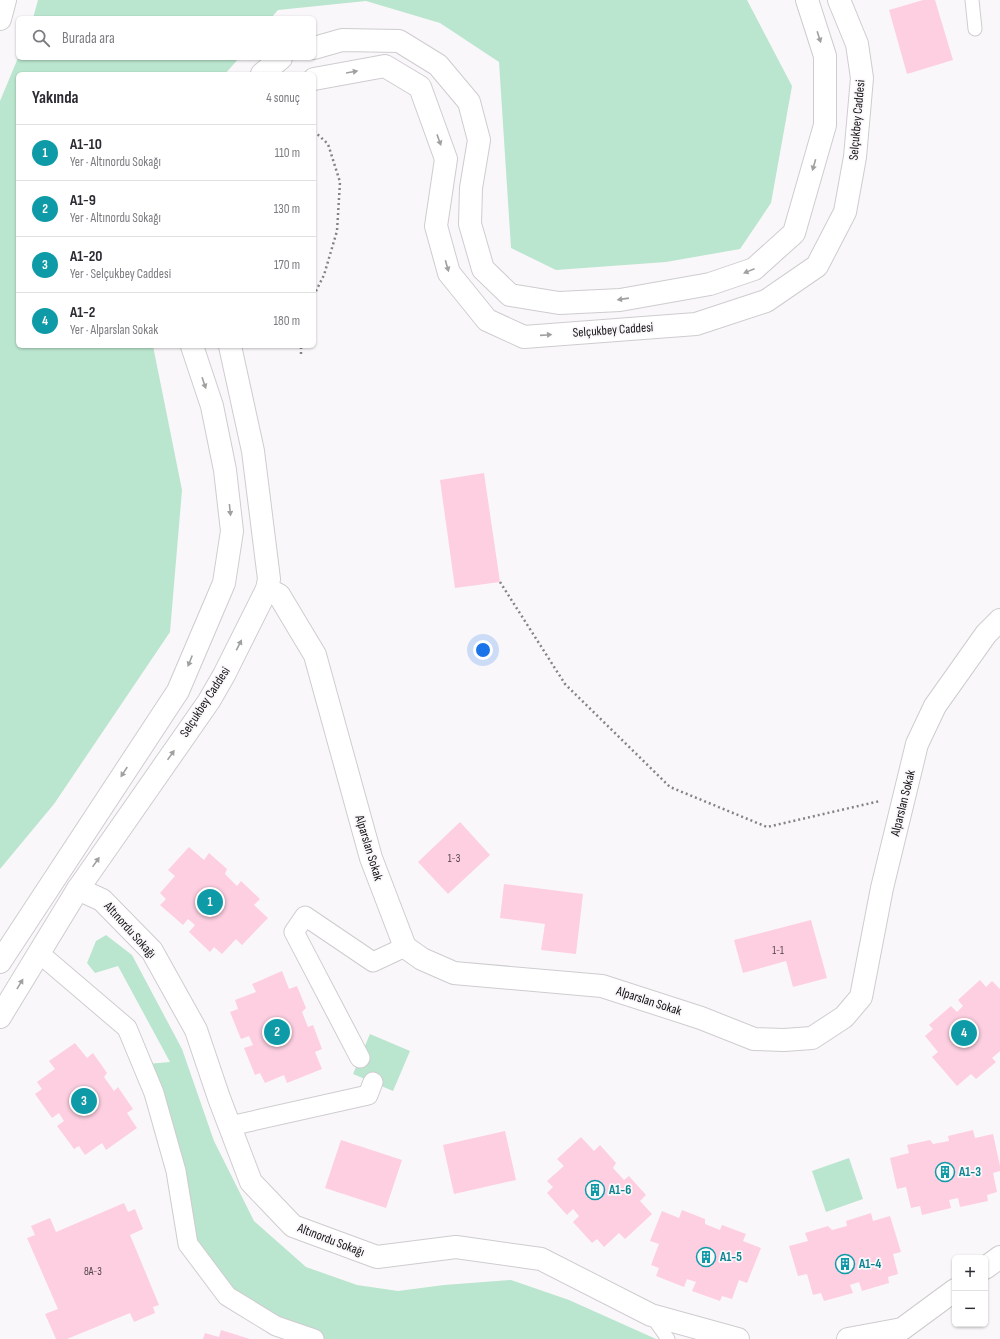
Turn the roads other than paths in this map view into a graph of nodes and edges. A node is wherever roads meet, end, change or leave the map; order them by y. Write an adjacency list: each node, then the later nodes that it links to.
1 (5, 0): 5 (street)
2 (807, 0): 7 (street, one-way to 7)
3 (839, 0): 10 (street, Selçukbey Caddesi, one-way to 3)
4 (972, 0): 6 (lane)
5 (0, 19)
6 (975, 29)
7 (316, 47)
8 (279, 60): 9 (street)
9 (264, 72)
10 (316, 79)
11 (193, 348): 18 (street, one-way to 18)
12 (230, 348): 13 (street, Selçukbey Caddesi)
13 (267, 589): 15 (street, Selçukbey Caddesi, one-way to 13); 16 (street, Alparslan Sokak)
14 (1000, 620): 16 (street, Alparslan Sokak)
15 (78, 889): 17 (street, Selçukbey Caddesi); 22 (street, Altınordu Sokağı)
16 (405, 947): 20 (street)
17 (39, 952): 19 (street, Selçukbey Caddesi, one-way to 17); 27 (street)
18 (0, 962)
19 (0, 1018)
20 (360, 1058)
21 (372, 1082): 22 (street)
22 (230, 1126): 26 (street, Altınordu Sokağı)
23 (1000, 1257): 24 (street)
24 (988, 1266)
25 (954, 1291): 30 (street)
26 (651, 1315): 28 (lane); 29 (street, Altınordu Sokağı)
27 (314, 1339)
28 (668, 1339)
29 (738, 1339)
30 (848, 1339)

